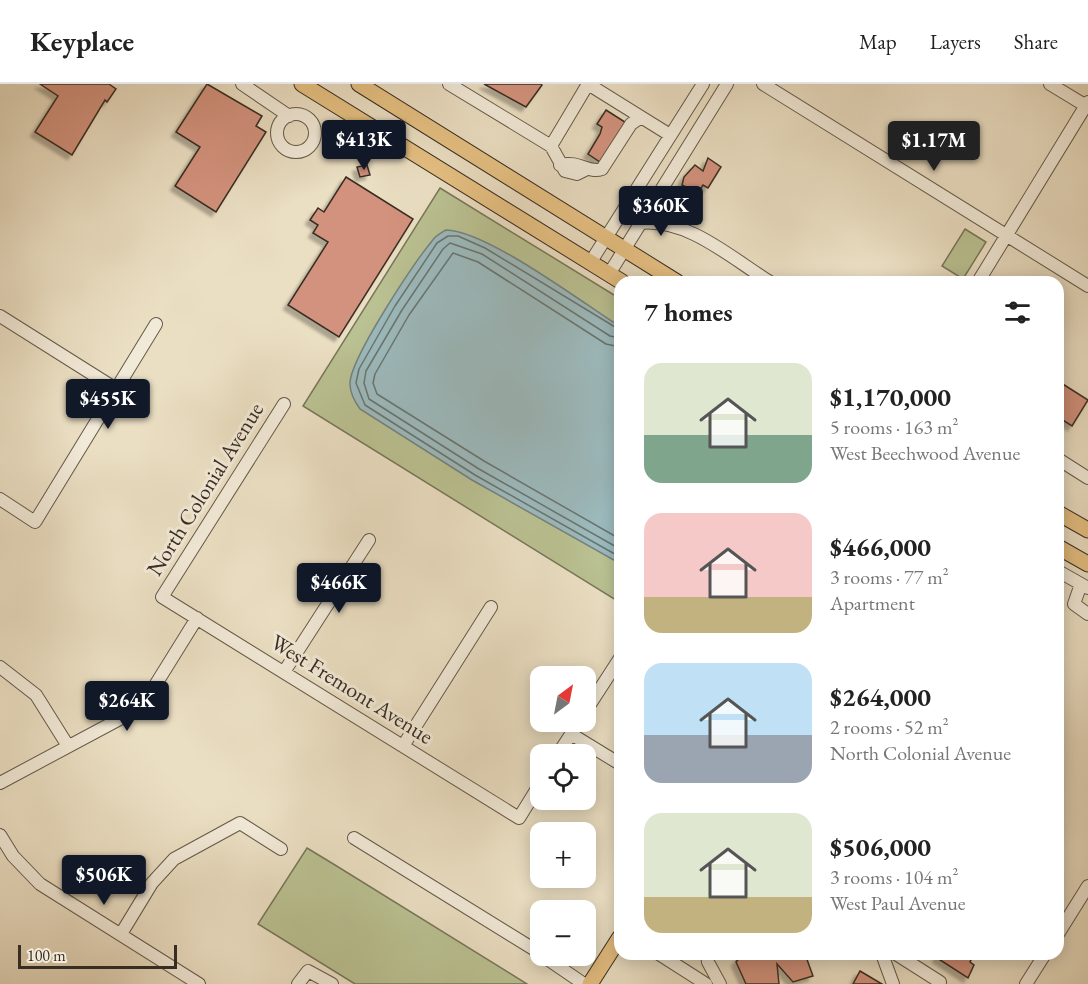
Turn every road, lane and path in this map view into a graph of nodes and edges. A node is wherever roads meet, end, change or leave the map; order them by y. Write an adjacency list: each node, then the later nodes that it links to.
1 (242, 84): 12 (street)
2 (302, 84): 23 (main road)
3 (359, 84): 21 (main road)
4 (449, 84): 16 (street)
5 (588, 84): 13 (street); 16 (street)
6 (703, 84): 15 (street)
7 (717, 84): 14 (street)
8 (727, 84): 14 (street)
9 (763, 84): 20 (street)
10 (1050, 84): 11 (street)
11 (1087, 105): 20 (street)
12 (289, 116)
13 (641, 117): 15 (street); 16 (street)
14 (701, 123): 17 (street)
15 (670, 135): 21 (street)
16 (551, 146)
17 (660, 191): 18 (street); 19 (street)
18 (640, 223): 19 (street); 22 (street)
19 (682, 228): 26 (street)
20 (1006, 235): 27 (street); 29 (street)
21 (606, 237): 22 (main road); 23 (street)
22 (623, 249): 24 (street); 25 (main road)
23 (590, 263): 28 (main road)
24 (616, 276)
25 (666, 276)
26 (760, 276)
27 (982, 276)
28 (614, 277)
29 (1088, 286)
30 (0, 316): 32 (street)
31 (156, 324): 32 (street)
32 (116, 388): 36 (street)
33 (284, 404): 44 (street, North Colonial Avenue)
34 (1064, 463): 35 (street)
35 (1088, 478)
36 (0, 500)
37 (1064, 516): 38 (main road)
38 (1088, 530)
39 (369, 540): 50 (street)
40 (1064, 550): 41 (main road)
41 (1088, 564)
42 (1064, 574): 43 (street)
43 (1084, 586): 46 (street)
44 (162, 597): 47 (street, West Fremont Avenue)
45 (491, 607): 55 (street)
46 (1088, 614)
47 (197, 618): 50 (street, West Fremont Avenue); 54 (street)
48 (0, 667): 54 (street)
49 (614, 667): 51 (street)
50 (284, 672): 55 (street, West Fremont Avenue)
51 (596, 695)
52 (571, 734): 53 (street); 56 (street)
53 (564, 744)
54 (68, 746): 57 (street)
55 (403, 746): 58 (street, West Fremont Avenue)
56 (614, 760)
57 (0, 783)
58 (530, 800)
59 (0, 834): 64 (street)
60 (354, 838): 66 (street)
61 (281, 849): 64 (street)
62 (1088, 886): 63 (street)
63 (1064, 924)
64 (121, 934): 74 (street)
65 (614, 946): 78 (main road)
66 (530, 947)
67 (668, 960): 79 (street)
68 (708, 960): 80 (street)
69 (884, 960): 81 (street)
70 (905, 960): 73 (street)
71 (1041, 960): 82 (street)
72 (559, 966): 77 (street)
73 (940, 982)
74 (200, 984)
75 (298, 984): 76 (street)
76 (332, 984)
77 (584, 984)
78 (590, 984)
79 (706, 984)
80 (720, 984)
81 (893, 984)
82 (1026, 984)

